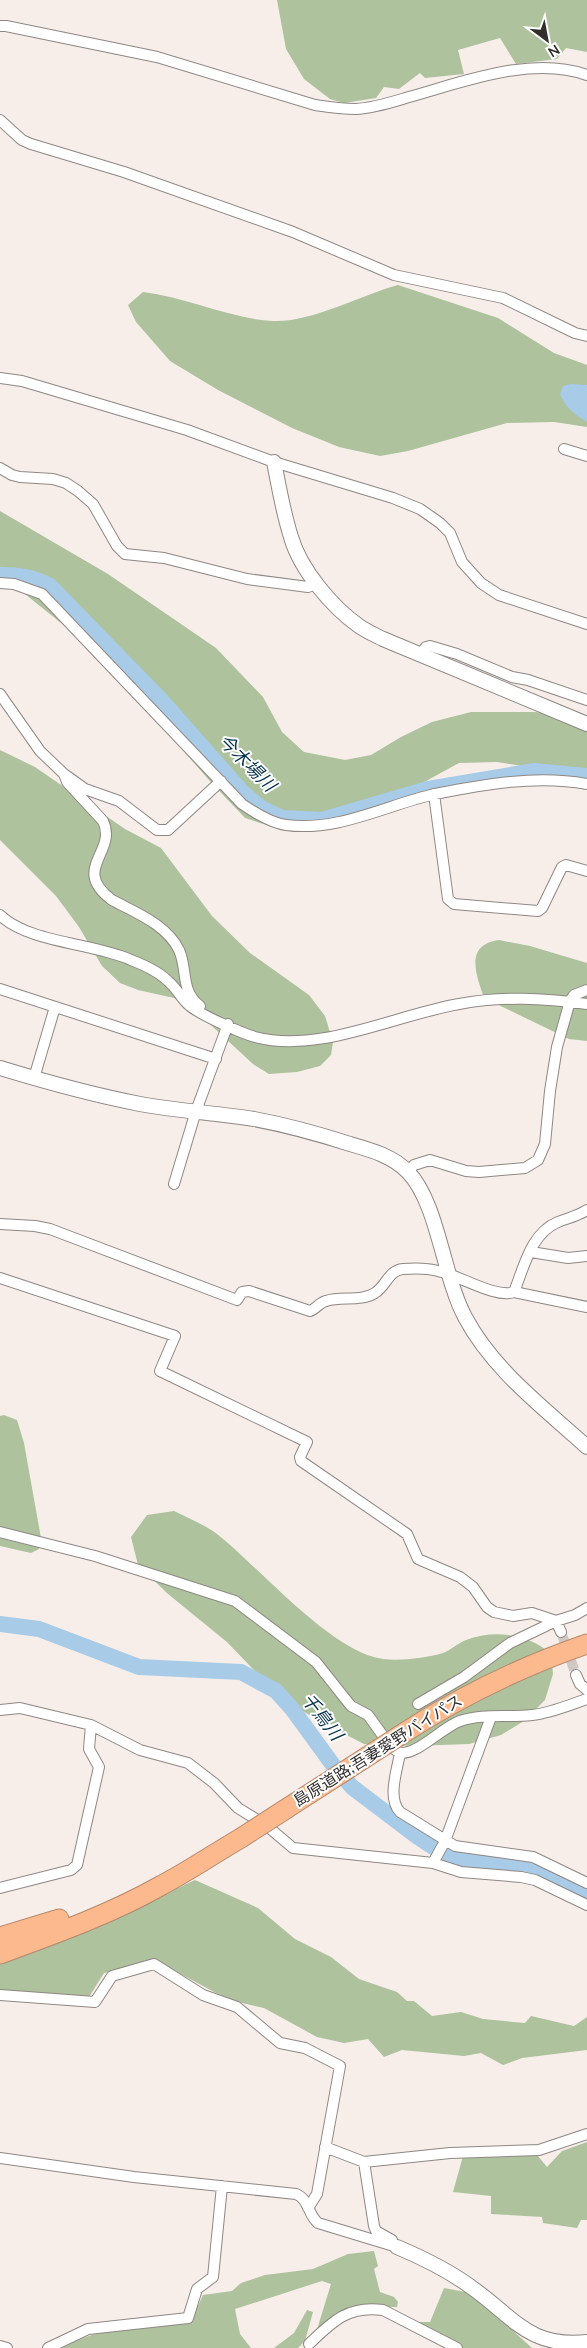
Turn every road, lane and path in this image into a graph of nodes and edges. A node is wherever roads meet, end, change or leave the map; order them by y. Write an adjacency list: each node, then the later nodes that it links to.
1 (0, 26): 2 (street)
2 (587, 76)
3 (0, 120): 4 (street)
4 (587, 336)
5 (0, 378): 8 (street)
6 (564, 449): 7 (street)
7 (587, 456)
8 (274, 462): 11 (street); 12 (street)
9 (0, 468): 11 (street)
10 (0, 584): 18 (street)
11 (316, 584): 13 (street)
12 (587, 624)
13 (420, 654): 15 (street); 16 (street)
14 (0, 694): 17 (street)
15 (587, 700)
16 (587, 724)
17 (64, 774): 18 (street); 28 (street)
18 (221, 781): 20 (street)
19 (587, 784): 20 (street)
20 (434, 794): 21 (street)
21 (587, 871)
22 (1, 918): 28 (street)
23 (0, 989): 27 (street)
24 (587, 990): 25 (street)
25 (570, 1001): 26 (street); 29 (street); 34 (street)
26 (587, 1004)
27 (55, 1007): 30 (street); 32 (street)
28 (206, 1014): 29 (street)
29 (228, 1024): 30 (street)
30 (216, 1059): 33 (street)
31 (0, 1068): 32 (street)
32 (34, 1078): 33 (street)
33 (196, 1111): 34 (street); 35 (street)
34 (408, 1172): 40 (street)
35 (174, 1184)
36 (587, 1210): 38 (street)
37 (0, 1224): 40 (street)
38 (531, 1252): 39 (street); 42 (street)
39 (587, 1256)
40 (449, 1274): 42 (street); 44 (street)
41 (0, 1278): 47 (street)
42 (514, 1292): 43 (street)
43 (587, 1307)
44 (587, 1446)
45 (0, 1532): 57 (street)
46 (587, 1608): 47 (street)
47 (556, 1620): 48 (street); 53 (street)
48 (561, 1632)
49 (587, 1644): 57 (highway, 島原道路;吾妻愛野バイパス)
50 (576, 1675): 51 (street)
51 (587, 1690)
52 (587, 1698): 55 (street)
53 (418, 1704)
54 (0, 1710): 56 (street)
55 (491, 1717): 57 (street); 58 (street)
56 (91, 1725): 60 (street); 62 (street)
57 (399, 1745): 58 (street); 59 (highway, 島原道路;吾妻愛野バイパス, bridge)
58 (444, 1843): 60 (street); 61 (street)
59 (203, 1860): 64 (highway); 65 (highway)
60 (434, 1861): 63 (street)
61 (587, 1883)
62 (0, 1888)
63 (587, 1905)
64 (0, 1937)
65 (0, 1954)
66 (0, 1995): 68 (street)
67 (587, 2134): 70 (street)
68 (325, 2147): 70 (street); 72 (street)
69 (0, 2158): 71 (street)
70 (364, 2162): 73 (street)
71 (222, 2186): 72 (street); 78 (street)
72 (308, 2208): 73 (street)
73 (397, 2247): 74 (street)
74 (587, 2342)
75 (309, 2344): 79 (street)
76 (0, 2346): 77 (street)
77 (7, 2348)
78 (48, 2348)
79 (457, 2348)

